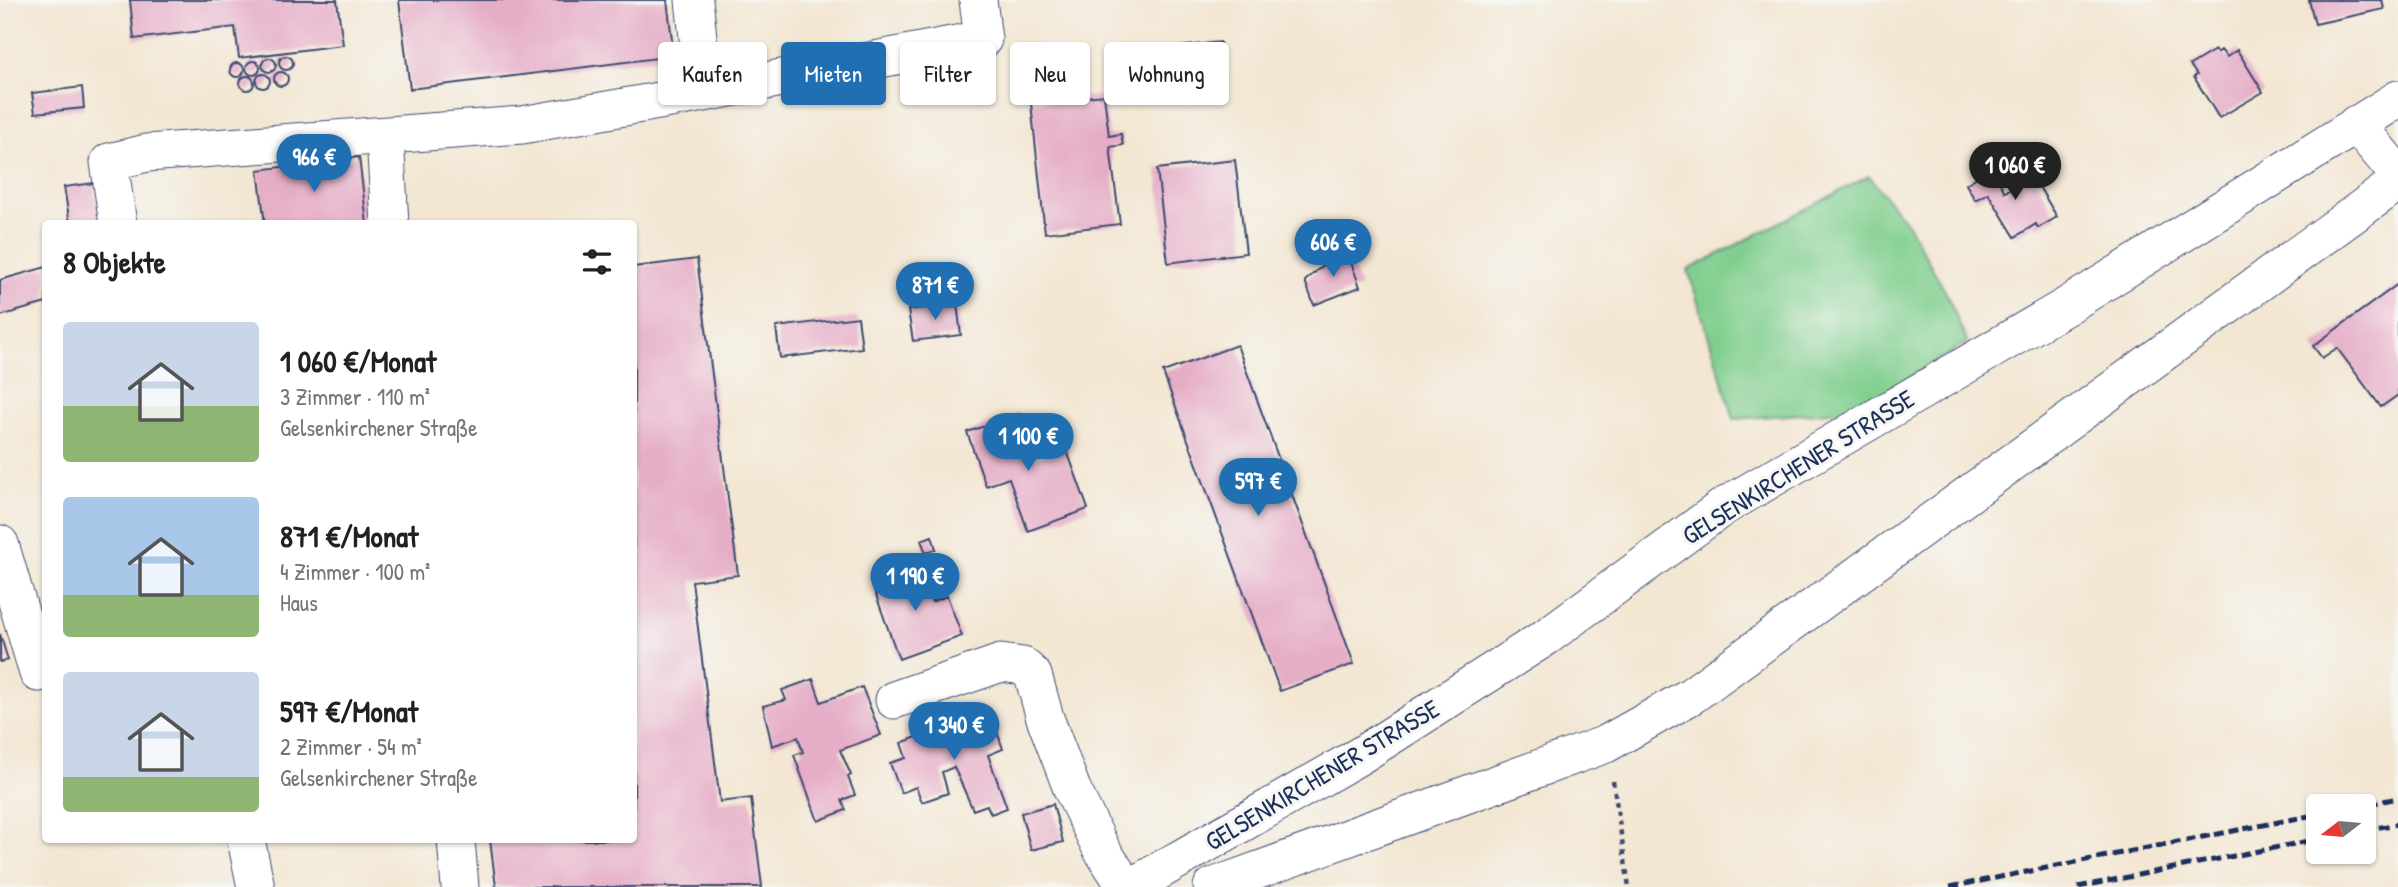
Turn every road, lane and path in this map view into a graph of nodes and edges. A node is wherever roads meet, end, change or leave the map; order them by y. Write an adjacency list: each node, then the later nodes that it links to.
1 (694, 0): 3 (street)
2 (978, 0): 4 (street)
3 (699, 42)
4 (767, 81)
5 (2398, 99): 7 (street, GELSENKIRCHENER STRASSE)
6 (658, 101): 8 (street)
7 (2356, 124): 9 (street); 21 (street, GELSENKIRCHENER STRASSE)
8 (385, 136): 11 (street); 12 (street)
9 (2398, 174)
10 (2398, 182): 16 (street, GELSENKIRCHENER STRASSE)
11 (117, 220)
12 (390, 220)
13 (0, 544): 14 (street)
14 (42, 672)
15 (894, 701): 21 (street)
16 (1606, 744): 22 (street, GELSENKIRCHENER STRASSE); 23 (path)
17 (247, 843): 19 (street)
18 (456, 843): 20 (street)
19 (256, 887)
20 (460, 887)
21 (1129, 887)
22 (1212, 887)
23 (1629, 887)

